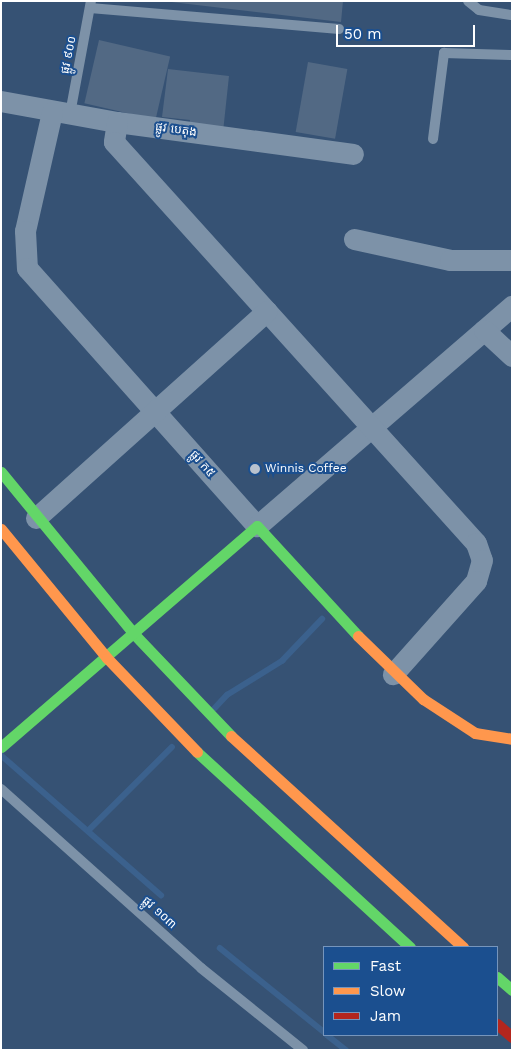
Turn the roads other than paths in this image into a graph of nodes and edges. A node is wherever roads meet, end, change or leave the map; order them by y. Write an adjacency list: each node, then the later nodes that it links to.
1 (468, 1): 3 (lane)
2 (90, 5): 4 (lane); 7 (lane, ផ្លូវ ៩០០)
3 (512, 15)
4 (338, 29)
5 (512, 55): 9 (lane)
6 (1, 101): 7 (street, ផ្លូវ បេតុង)
7 (61, 113): 8 (street, ផ្លូវ បេតុង); 17 (street, ផ្លូវ ក៥)
8 (117, 122): 10 (street, ផ្លូវ បេតុង); 14 (street)
9 (433, 138)
10 (353, 154)
11 (354, 239): 12 (street)
12 (512, 260)
13 (512, 306): 15 (street)
14 (267, 311): 17 (street); 18 (street)
15 (484, 330): 16 (street); 18 (street)
16 (512, 356)
17 (155, 411): 20 (street); 21 (street, ផ្លូវ ក៥)
18 (373, 424): 21 (street); 25 (street)
19 (1, 472): 20 (street)
20 (36, 518): 23 (street)
21 (257, 526): 23 (street); 25 (street, ផ្លូវ ក៥)
22 (1, 529): 24 (street)
23 (134, 634): 24 (street); 30 (street)
24 (107, 658): 26 (street); 29 (street)
25 (393, 674): 27 (street, ផ្លូវ ក៥)
26 (6, 736)
27 (512, 739)
28 (1, 789): 35 (lane, ផ្លូវ ១០៣)
29 (409, 946)
30 (462, 946)
31 (498, 978): 32 (street)
32 (512, 990)
33 (498, 1025): 34 (street)
34 (512, 1037)
35 (303, 1050)

